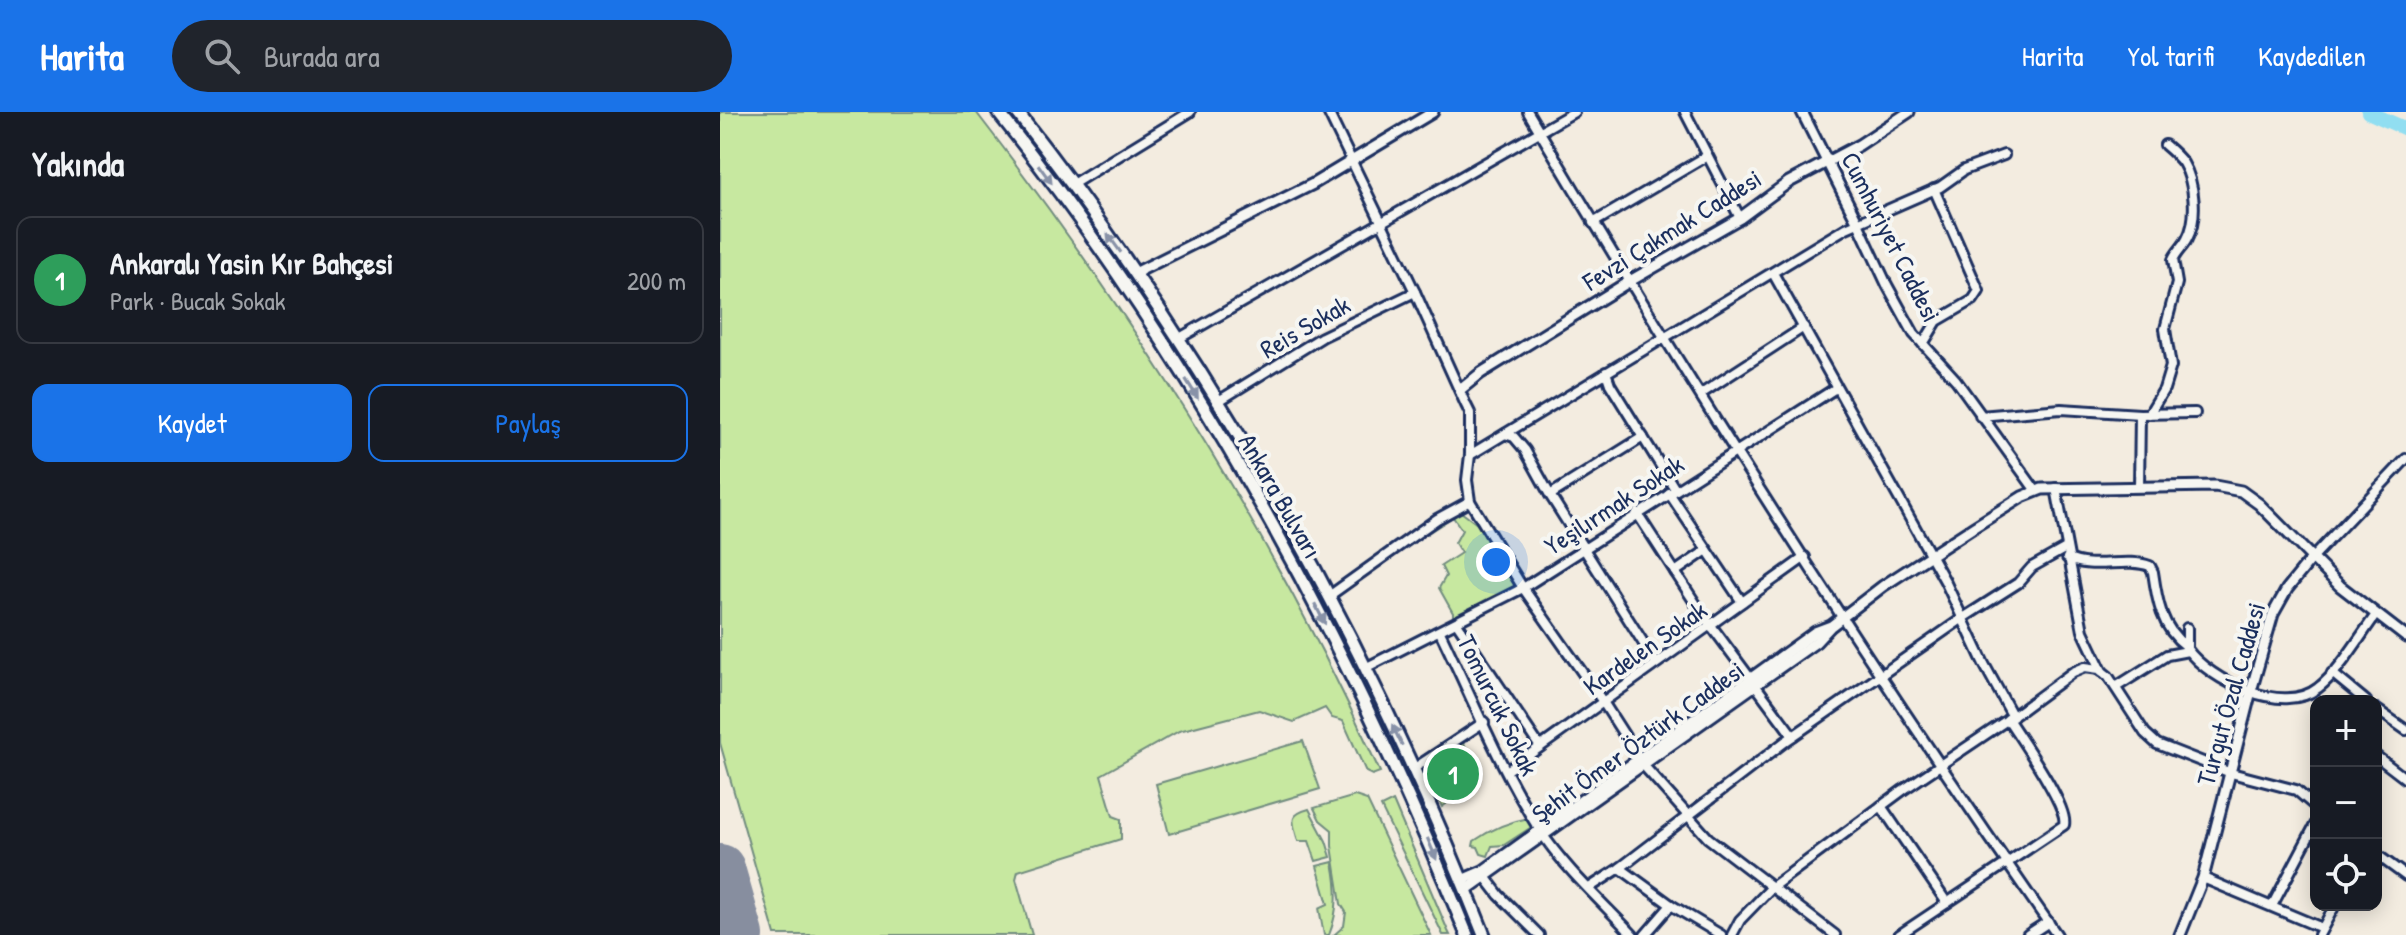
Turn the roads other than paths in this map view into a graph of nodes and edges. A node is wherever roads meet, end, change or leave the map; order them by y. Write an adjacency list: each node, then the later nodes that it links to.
1 (998, 112): 113 (main road, Ankara Bulvarı, one-way to 113)
2 (1017, 112): 17 (main road, Ankara Bulvarı)
3 (1190, 112): 17 (street)
4 (1328, 112): 15 (street)
5 (1433, 112): 15 (street)
6 (1528, 112): 11 (street)
7 (1574, 112): 11 (street)
8 (1685, 112): 14 (street)
9 (1802, 112): 16 (street, Cumhuriyet Caddesi)
10 (1909, 112): 16 (street, Fevzi Çakmak Caddesi)
11 (1539, 131): 20 (street); 21 (street)
12 (2165, 145): 37 (street)
13 (2004, 155): 18 (street)
14 (1707, 156): 19 (street); 21 (street)
15 (1353, 162): 20 (street); 23 (street)
16 (1828, 162): 19 (street, Fevzi Çakmak Caddesi); 22 (street, Cumhuriyet Caddesi)
17 (1071, 185): 23 (main road, Ankara Bulvarı, one-way to 17)
18 (1934, 189): 22 (street); 30 (street)
19 (1740, 218): 25 (street, Fevzi Çakmak Caddesi)
20 (1381, 222): 26 (street); 29 (street)
21 (1593, 223): 25 (street)
22 (1858, 223): 24 (street); 30 (street, Cumhuriyet Caddesi)
23 (1135, 273): 29 (main road, Ankara Bulvarı)
24 (1773, 273): 27 (street); 28 (street)
25 (1630, 281): 28 (street); 33 (street, Fevzi Çakmak Caddesi)
26 (1415, 292): 33 (street); 35 (street, Reis Sokak)
27 (1804, 327): 32 (street); 34 (street)
28 (1665, 337): 31 (street); 34 (street)
29 (1178, 339): 35 (main road, Ankara Bulvarı)
30 (1923, 344): 38 (street, Cumhuriyet Caddesi)
31 (1606, 372): 39 (street); 40 (street)
32 (1836, 388): 41 (street, Yeşilırmak Sokak); 54 (street)
33 (1460, 390): 42 (street)
34 (1701, 394): 41 (street)
35 (1217, 402): 59 (main road, Ankara Bulvarı)
36 (2195, 413): 37 (street)
37 (2144, 414): 38 (street); 44 (street)
38 (1980, 416): 47 (street, Cumhuriyet Caddesi)
39 (1505, 434): 42 (street); 48 (street)
40 (1643, 437): 46 (street); 48 (street)
41 (1737, 450): 46 (street, Yeşilırmak Sokak); 55 (street)
42 (1470, 455): 49 (street)
43 (2406, 459): 56 (street, Turgut Özal Caddesi)
44 (2139, 487): 45 (street, Şehit Ömer Öztürk Caddesi); 56 (street, Şehit Ömer Öztürk Caddesi)
45 (2056, 488): 47 (street, Şehit Ömer Öztürk Caddesi); 53 (street)
46 (1672, 491): 50 (street, Yeşilırmak Sokak); 52 (street)
47 (2036, 491): 54 (street, Şehit Ömer Öztürk Caddesi)
48 (1550, 495): 51 (street)
49 (1470, 501): 58 (street); 59 (street)
50 (1637, 513): 51 (street, Yeşilırmak Sokak); 57 (street)
51 (1583, 548): 58 (street, Yeşilırmak Sokak); 70 (street)
52 (1707, 550): 57 (street); 60 (street)
53 (2066, 553): 63 (street); 69 (street); 72 (street)
54 (1931, 555): 62 (street, Şehit Ömer Öztürk Caddesi); 63 (street)
55 (1805, 557): 60 (street, Kardelen Sokak); 62 (street)
56 (2313, 557): 61 (street, Şehit Ömer Öztürk Caddesi); 77 (street, Turgut Özal Caddesi)
57 (1675, 572): 65 (street)
58 (1523, 588): 64 (street, Yeşilırmak Sokak); 79 (street)
59 (1329, 596): 71 (main road, Ankara Bulvarı)
60 (1742, 602): 65 (street, Kardelen Sokak)
61 (2375, 616): 68 (street, Şehit Ömer Öztürk Caddesi); 73 (street)
62 (1844, 617): 74 (street); 75 (street, Şehit Ömer Öztürk Caddesi)
63 (1963, 618): 74 (street); 81 (street)
64 (1457, 623): 67 (street, Yeşilırmak Sokak); 85 (street)
65 (1712, 626): 70 (street, Kardelen Sokak); 75 (street)
66 (2187, 628): 69 (street)
67 (1440, 632): 71 (street, Yeşilırmak Sokak); 82 (street, Tomurcuk Sokak)
68 (2406, 637)
69 (2187, 648): 76 (street); 77 (street)
70 (1656, 663): 79 (street, Kardelen Sokak)
71 (1365, 668): 89 (main road, Ankara Bulvarı, one-way to 71)
72 (2102, 671): 76 (street); 81 (street)
73 (2332, 673): 77 (street); 78 (street)
74 (1882, 675): 84 (street); 88 (street)
75 (1753, 682): 84 (street); 87 (street, Şehit Ömer Öztürk Caddesi)
76 (2116, 687): 91 (street)
77 (2251, 691): 91 (street, Turgut Özal Caddesi)
78 (2359, 695)
79 (1603, 702): 85 (street, Kardelen Sokak); 87 (street)
80 (2382, 713): 83 (street)
81 (2010, 718): 88 (street); 99 (street)
82 (1484, 722): 89 (street); 90 (street, Tomurcuk Sokak)
83 (2406, 730)
84 (1793, 736): 95 (street)
85 (1540, 747): 90 (street, Kardelen Sokak)
86 (2382, 761): 92 (street)
87 (1642, 762): 95 (street); 96 (street, Şehit Ömer Öztürk Caddesi)
88 (1941, 764): 94 (street); 99 (street)
89 (1413, 769): 104 (main road, Ankara Bulvarı)
90 (1508, 770): 96 (street, Tomurcuk Sokak)
91 (2231, 773): 93 (street); 103 (street, Turgut Özal Caddesi)
92 (2406, 779)
93 (2310, 802)
94 (1881, 806): 105 (street); 107 (street)
95 (1687, 817): 100 (street); 105 (street)
96 (1542, 833): 102 (street, Şehit Ömer Öztürk Caddesi); 104 (street, Şehit Ömer Öztürk Caddesi); 106 (street, Tomurcuk Sokak)
97 (2310, 834): 109 (street)
98 (2382, 858): 101 (street)
99 (2009, 863): 107 (street); 111 (street)
100 (1620, 868): 106 (street); 108 (street)
101 (2406, 876)
102 (1486, 878): 104 (street, Şehit Ömer Öztürk Caddesi); 115 (street)
103 (2203, 878): 109 (street); 124 (street, Turgut Özal Caddesi)
104 (1464, 885): 114 (main road, Ankara Bulvarı)
105 (1772, 887): 119 (street); 120 (street)
106 (1589, 888): 116 (street, Tomurcuk Sokak)
107 (1947, 903): 121 (street)
108 (1671, 905): 117 (street); 118 (street)
109 (2272, 906): 112 (street)
110 (2332, 911): 112 (street)
111 (2048, 922): 122 (street); 123 (street)
112 (2320, 932)
113 (1467, 935)
114 (1484, 935)
115 (1539, 935)
116 (1633, 935)
117 (1645, 935)
118 (1721, 935)
119 (1732, 935)
120 (1835, 935)
121 (1899, 935)
122 (2028, 935)
123 (2057, 935)
124 (2180, 935)

